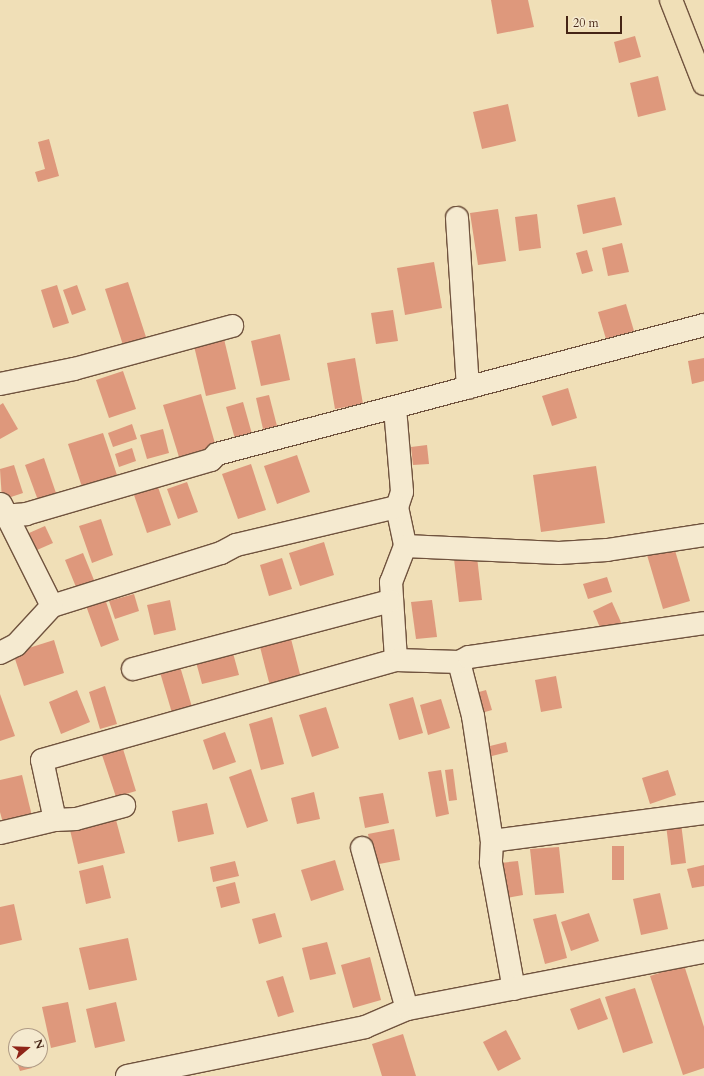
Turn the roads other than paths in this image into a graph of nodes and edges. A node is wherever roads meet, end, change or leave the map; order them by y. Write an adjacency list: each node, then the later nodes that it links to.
1 (671, 0): 2 (highway)
2 (704, 84)
3 (457, 218): 7 (street)
4 (704, 325): 7 (street)
5 (232, 326): 6 (street)
6 (0, 384)
7 (468, 388): 8 (street)
8 (395, 408): 9 (street); 10 (street)
9 (397, 508): 12 (street); 14 (street)
10 (3, 512): 14 (street)
11 (704, 535): 12 (street)
12 (405, 546): 13 (street)
13 (390, 601): 17 (street); 19 (street)
14 (52, 606): 16 (street)
15 (704, 623): 18 (street)
16 (0, 653)
17 (396, 660): 18 (street); 22 (street)
18 (459, 662): 24 (street)
19 (133, 669)
20 (124, 806): 22 (street)
21 (704, 812): 24 (street)
22 (55, 820): 23 (street)
23 (0, 833)
24 (492, 841): 27 (street)
25 (362, 848): 28 (street)
26 (704, 952): 27 (street)
27 (514, 989): 28 (street)
28 (407, 1009): 29 (street)
29 (127, 1076)

